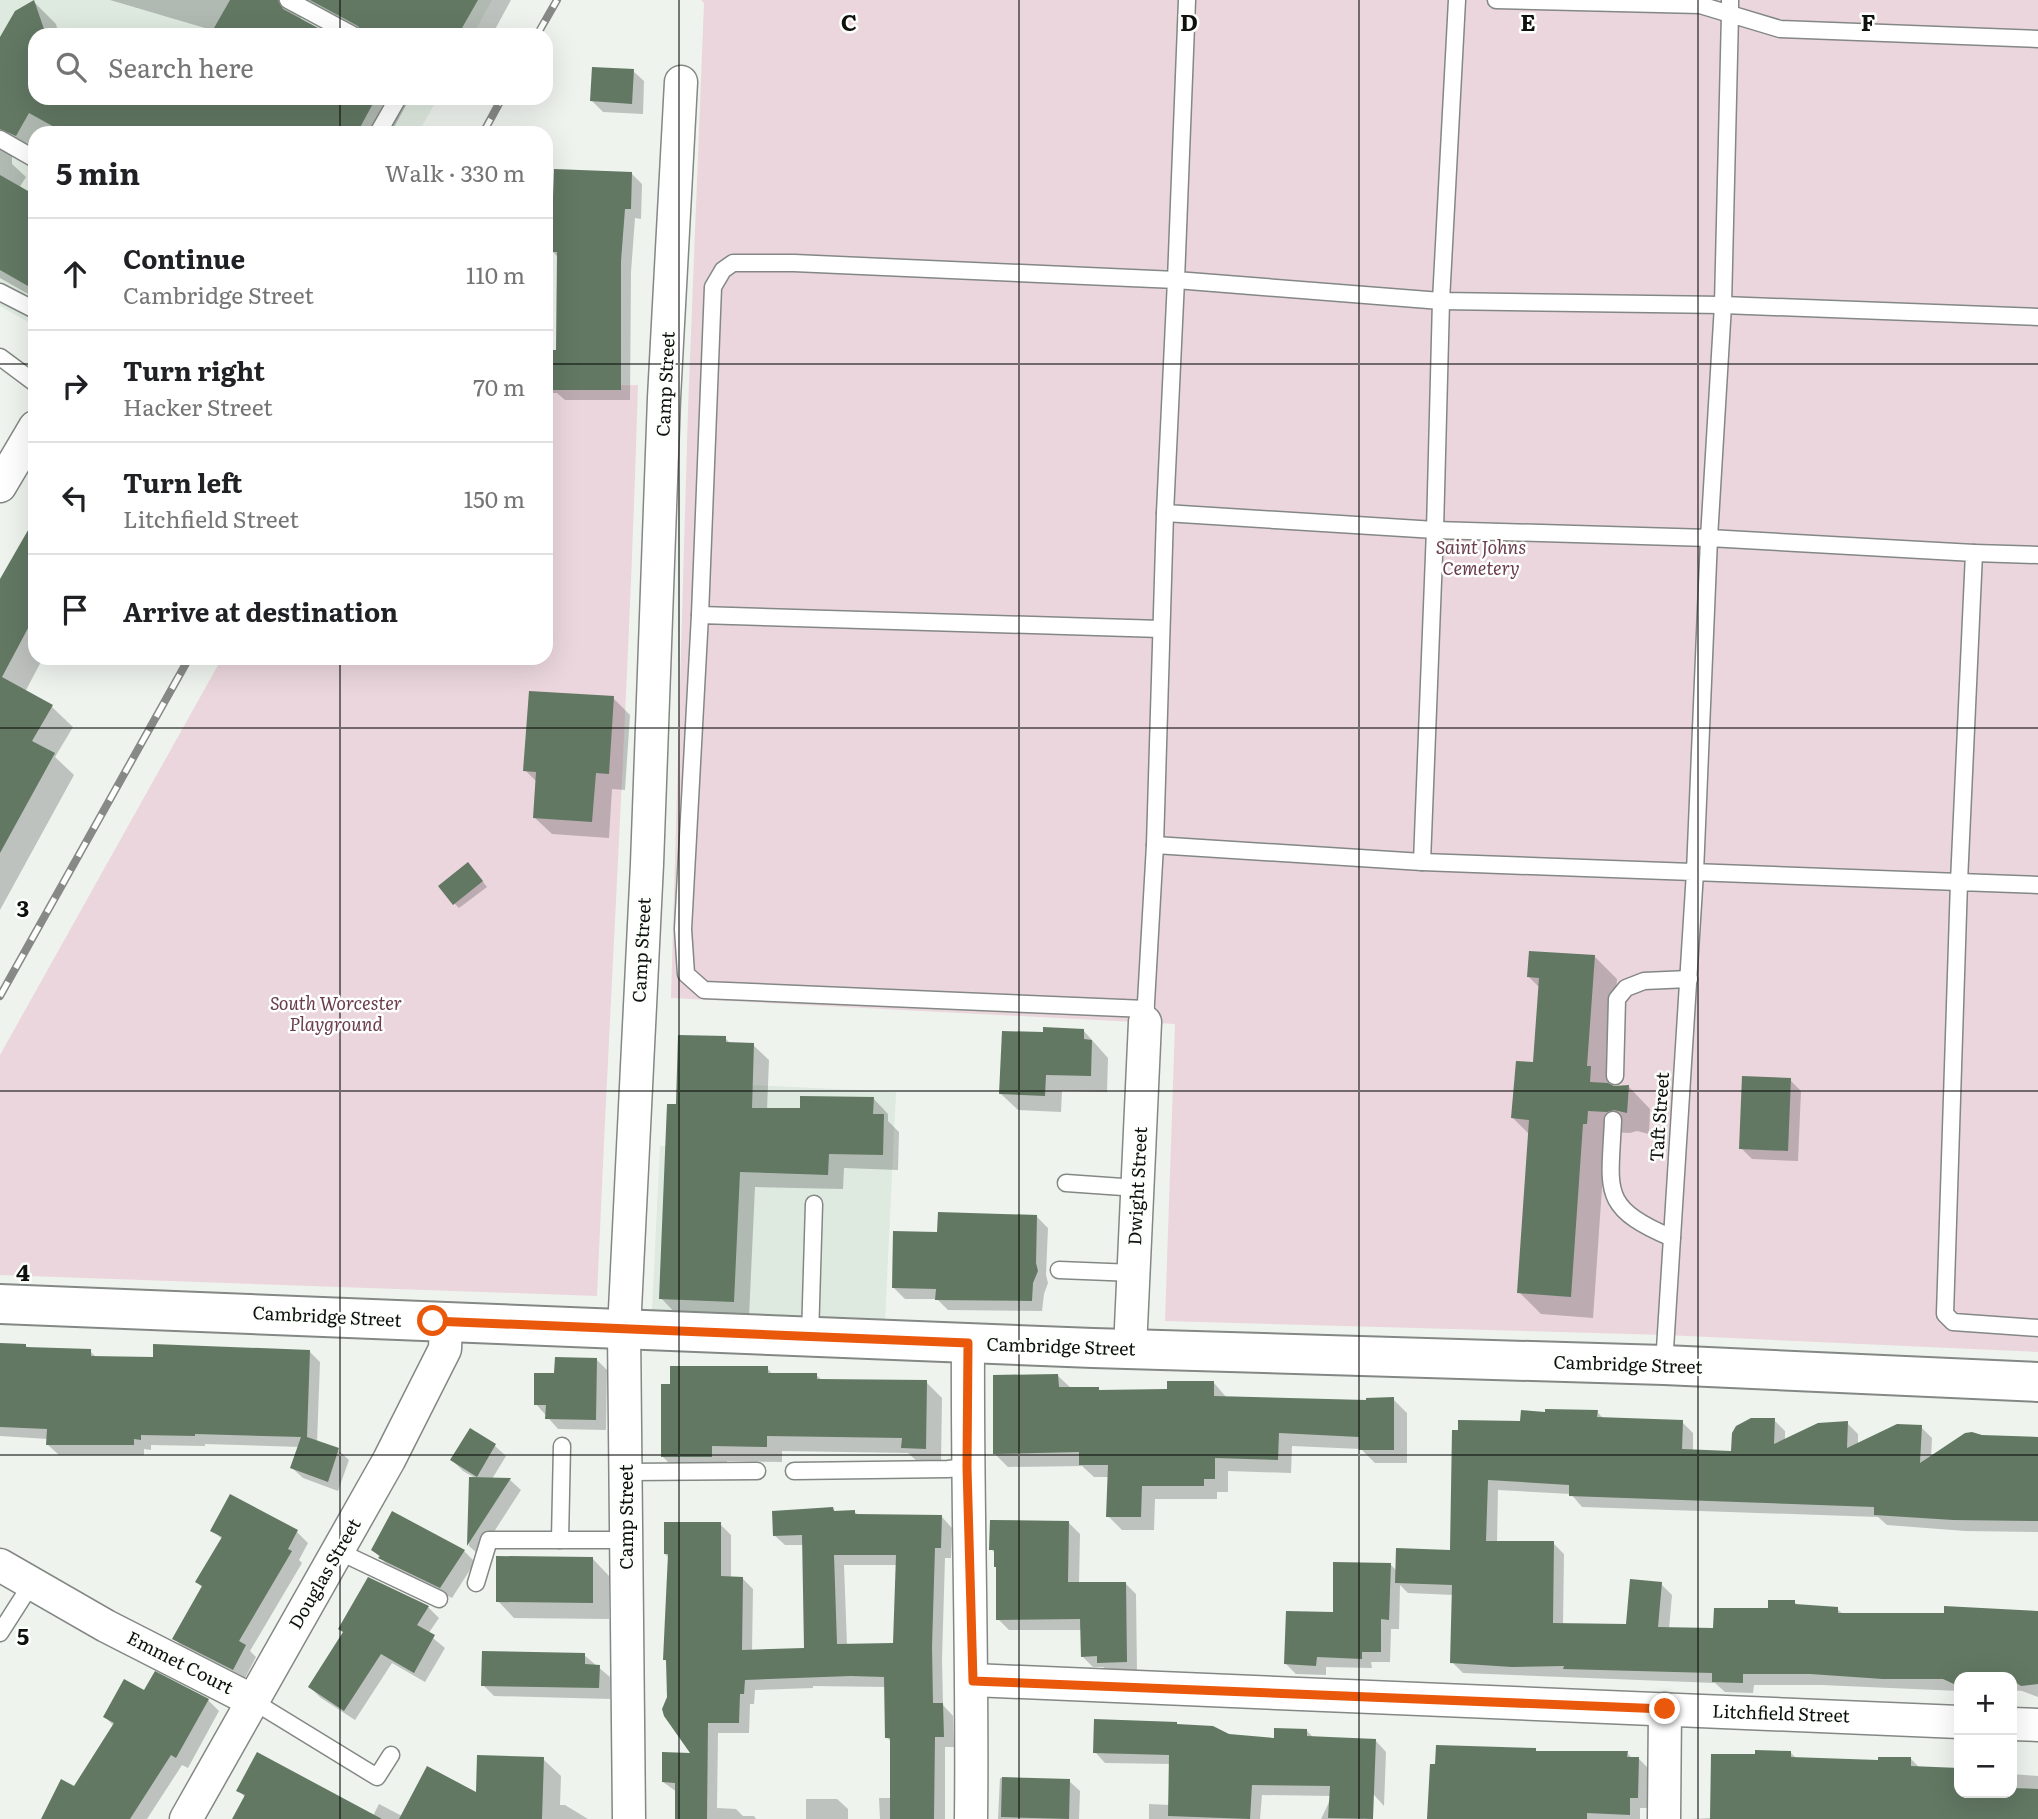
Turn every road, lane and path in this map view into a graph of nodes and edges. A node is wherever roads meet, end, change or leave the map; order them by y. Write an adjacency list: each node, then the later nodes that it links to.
1 (288, 0): 6 (lane)
2 (1187, 0): 13 (lane)
3 (1457, 0): 15 (lane)
4 (1496, 0): 5 (lane)
5 (1730, 7): 7 (lane); 16 (lane, Taft Street)
6 (340, 28)
7 (2038, 39)
8 (681, 82): 48 (street, Camp Street)
9 (394, 105): 10 (lane)
10 (382, 126)
11 (0, 139): 12 (lane)
12 (28, 155)
13 (1176, 280): 15 (lane); 23 (lane); 28 (lane)
14 (0, 292): 17 (lane)
15 (1441, 301): 16 (lane); 24 (lane)
16 (1723, 305): 18 (lane); 25 (lane, Taft Street)
17 (28, 306)
18 (2038, 317)
19 (0, 357): 20 (lane)
20 (28, 378)
21 (28, 439): 22 (street)
22 (0, 486)
23 (1165, 513): 24 (lane); 29 (lane)
24 (1435, 530): 25 (lane); 31 (lane)
25 (1709, 538): 26 (lane); 32 (lane, Taft Street)
26 (1974, 553): 27 (lane); 33 (lane)
27 (2038, 555)
28 (700, 615): 29 (lane); 36 (lane)
29 (1161, 629): 30 (lane)
30 (1155, 845): 31 (lane); 36 (lane)
31 (1422, 862): 32 (lane)
32 (1695, 872): 33 (lane); 35 (lane, Taft Street)
33 (1959, 882): 34 (lane); 47 (lane)
34 (2038, 885)
35 (1689, 979): 37 (lane); 42 (lane, Taft Street)
36 (1145, 1016): 40 (street, Dwight Street)
37 (1615, 1076)
38 (1613, 1120): 42 (lane)
39 (1066, 1184): 40 (lane)
40 (1137, 1188): 44 (street, Dwight Street)
41 (814, 1204): 49 (lane)
42 (1672, 1238): 52 (lane, Taft Street)
43 (1059, 1269): 44 (lane)
44 (1134, 1273): 51 (street, Dwight Street)
45 (0, 1304): 46 (main road, Cambridge Street)
46 (446, 1322): 48 (main road, Cambridge Street); 61 (street, Douglas Street)
47 (2038, 1328)
48 (624, 1330): 49 (main road, Cambridge Street); 58 (street, Camp Street)
49 (810, 1337): 50 (main road, Cambridge Street)
50 (968, 1343): 51 (main road, Cambridge Street); 55 (street)
51 (1130, 1349): 52 (main road, Cambridge Street)
52 (1664, 1366): 53 (main road, Cambridge Street)
53 (2038, 1382)
54 (562, 1446): 59 (lane)
55 (967, 1467): 57 (lane); 67 (street)
56 (757, 1471): 58 (lane)
57 (794, 1471)
58 (627, 1472): 60 (street, Camp Street)
59 (560, 1540): 60 (lane); 64 (lane)
60 (627, 1540): 75 (street, Camp Street)
61 (338, 1551): 65 (lane); 68 (street, Douglas Street)
62 (0, 1565): 63 (street, Emmet Court)
63 (32, 1583): 66 (lane); 68 (street, Emmet Court)
64 (476, 1583)
65 (439, 1599)
66 (0, 1633)
67 (973, 1681): 69 (street, Litchfield Street); 76 (street)
68 (253, 1701): 73 (lane); 74 (street, Douglas Street)
69 (1665, 1709): 70 (street, Litchfield Street); 77 (street)
70 (1954, 1722)
71 (2017, 1724): 72 (street)
72 (2038, 1725)
73 (391, 1755)
74 (186, 1819)
75 (629, 1819)
76 (971, 1819)
77 (1664, 1819)

